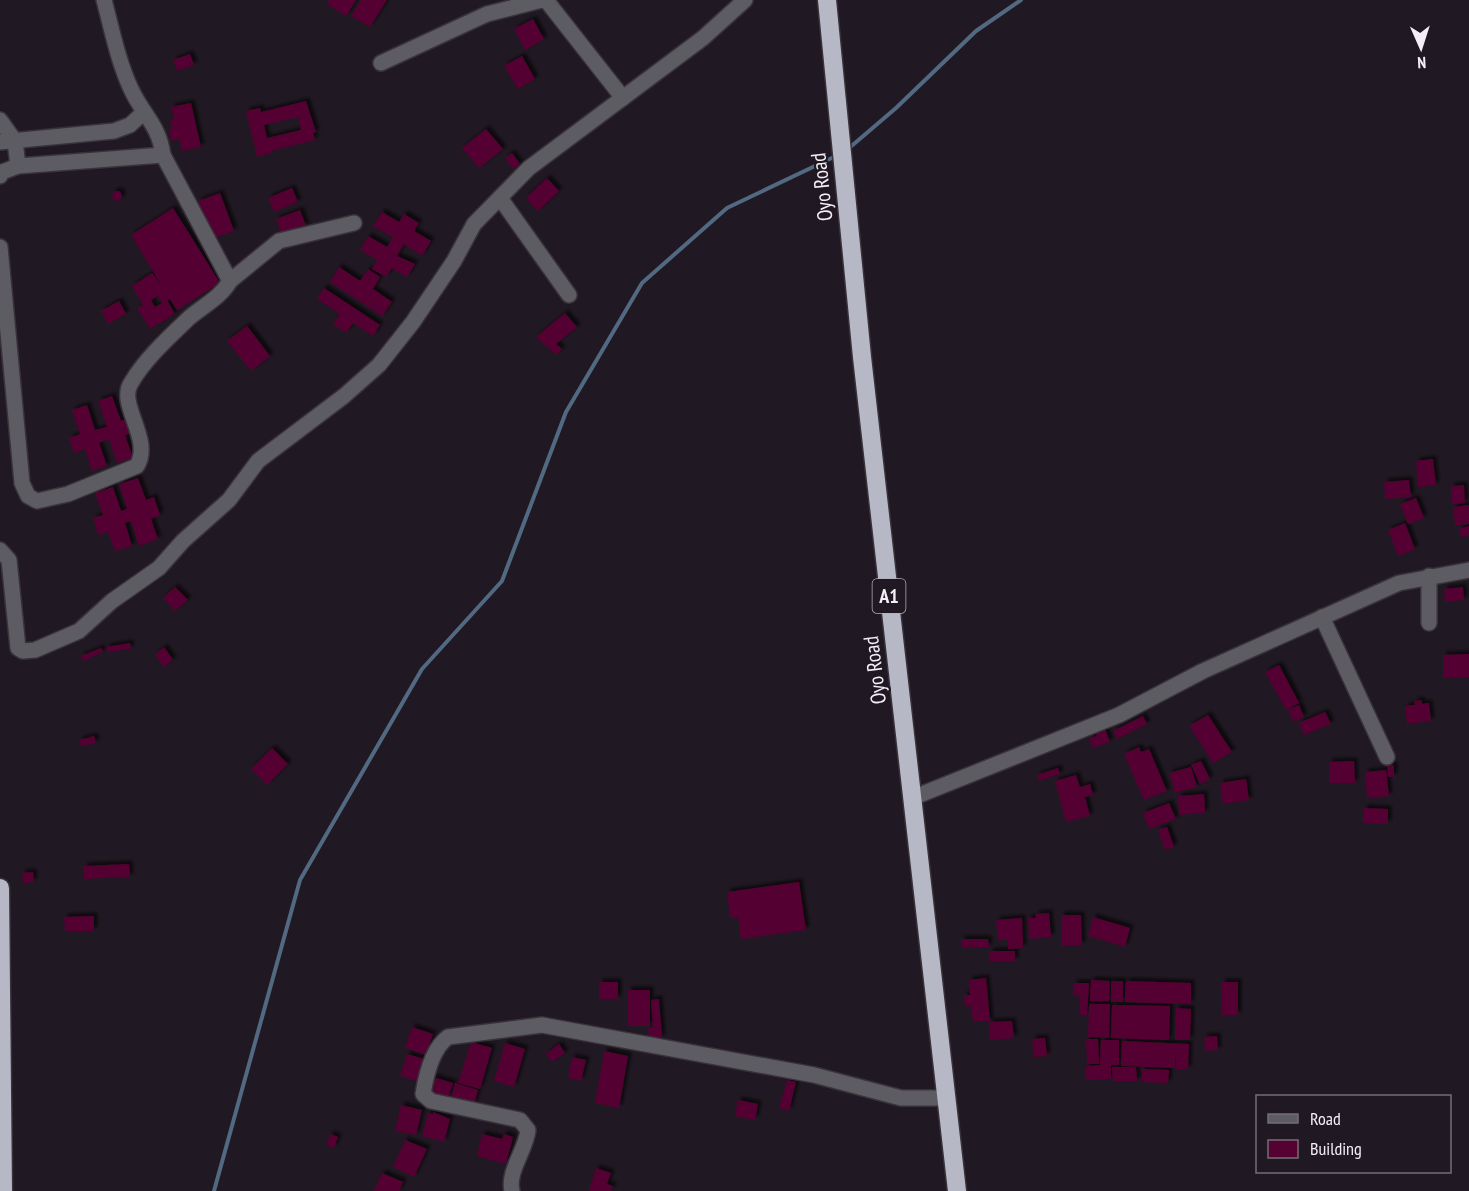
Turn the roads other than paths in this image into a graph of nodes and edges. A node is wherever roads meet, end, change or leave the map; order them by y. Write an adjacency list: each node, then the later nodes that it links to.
1 (104, 0): 8 (street)
2 (542, 0): 6 (street)
3 (546, 0): 7 (street)
4 (745, 0): 7 (street)
5 (827, 0): 25 (highway, Oyo Road / A1)
6 (381, 63)
7 (623, 98): 14 (street)
8 (143, 113): 10 (street); 11 (street)
9 (0, 120): 10 (street)
10 (7, 141): 12 (street)
11 (163, 155): 12 (street); 17 (street)
12 (18, 166): 13 (street)
13 (0, 176)
14 (500, 198): 18 (street); 19 (street)
15 (354, 223): 17 (street)
16 (0, 247): 17 (street)
17 (230, 281)
18 (569, 295)
19 (0, 550)
20 (1469, 570): 21 (street)
21 (1429, 576): 22 (street); 23 (street)
22 (1322, 617): 24 (street); 25 (street)
23 (1429, 623)
24 (1387, 757)
25 (912, 798): 27 (highway, Oyo Road / A1)
26 (0, 888): 28 (highway)
27 (946, 1098): 29 (street); 30 (highway, Oyo Road / A1)
28 (3, 1191)
29 (512, 1191)
30 (957, 1191)

